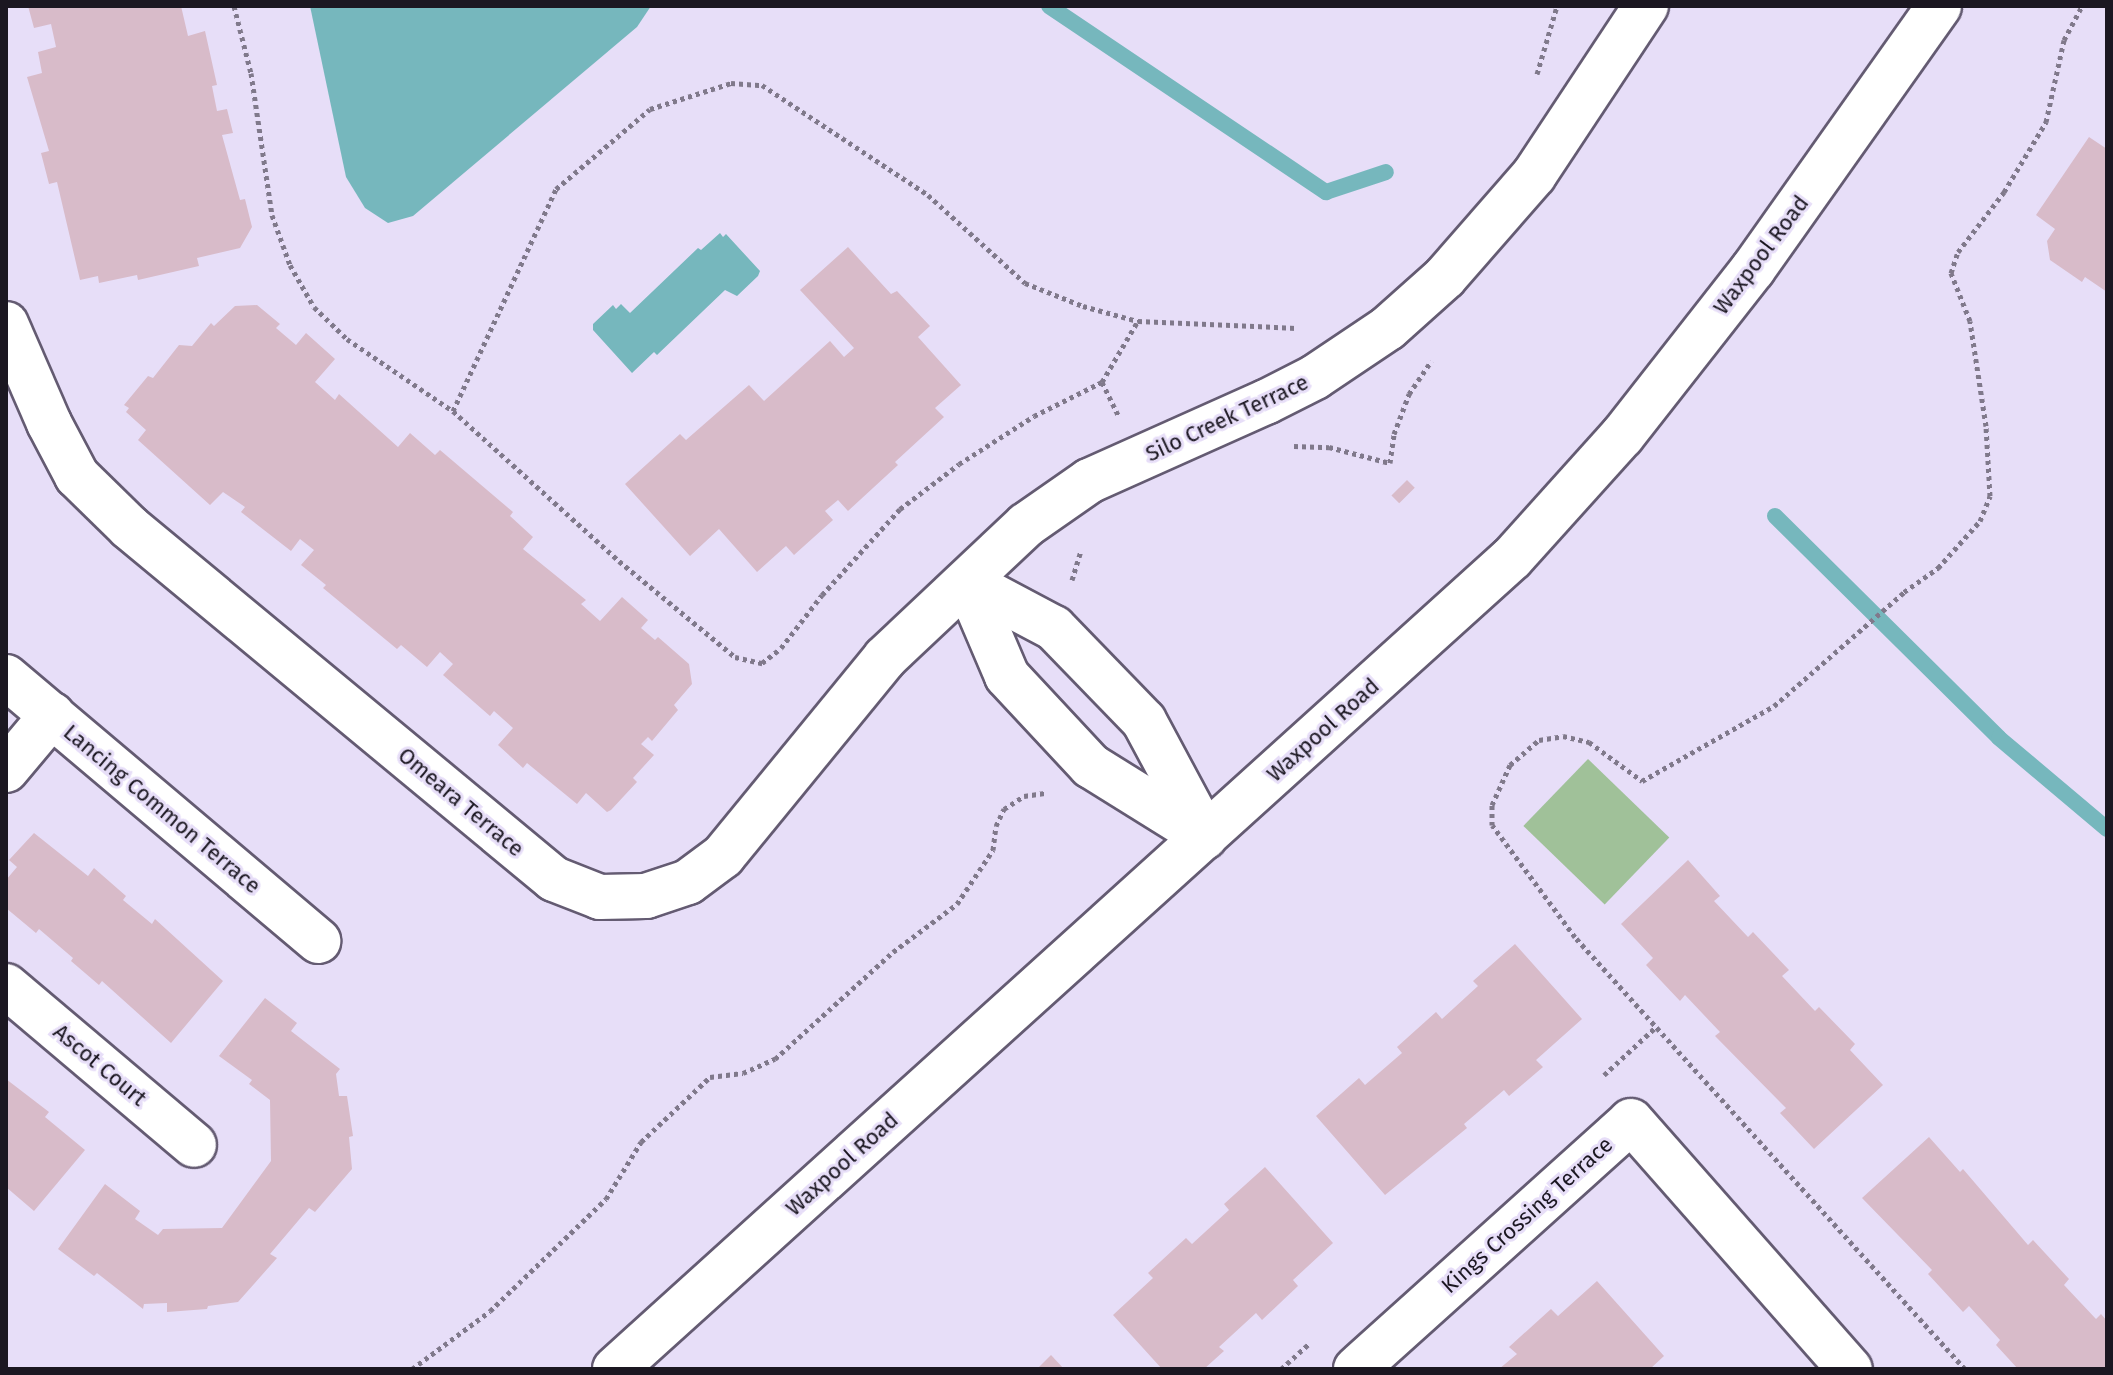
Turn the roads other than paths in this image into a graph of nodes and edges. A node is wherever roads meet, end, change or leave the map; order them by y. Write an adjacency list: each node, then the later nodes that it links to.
1 (1646, 6): 4 (street, Silo Creek Terrace)
2 (1939, 6): 8 (street, Waxpool Road)
3 (6, 324): 4 (street, Omeara Terrace)
4 (967, 582): 8 (street); 8 (street)
5 (6, 677): 6 (street, Lancing Common Terrace)
6 (52, 715): 7 (street); 9 (street, Lancing Common Terrace)
7 (6, 770)
8 (1205, 837): 12 (street, Waxpool Road)
9 (318, 941)
10 (6, 986): 11 (street, Ascot Court)
11 (194, 1145)
12 (615, 1369)
13 (1356, 1369): 14 (street, Kings Crossing Terrace)
14 (1850, 1369)

